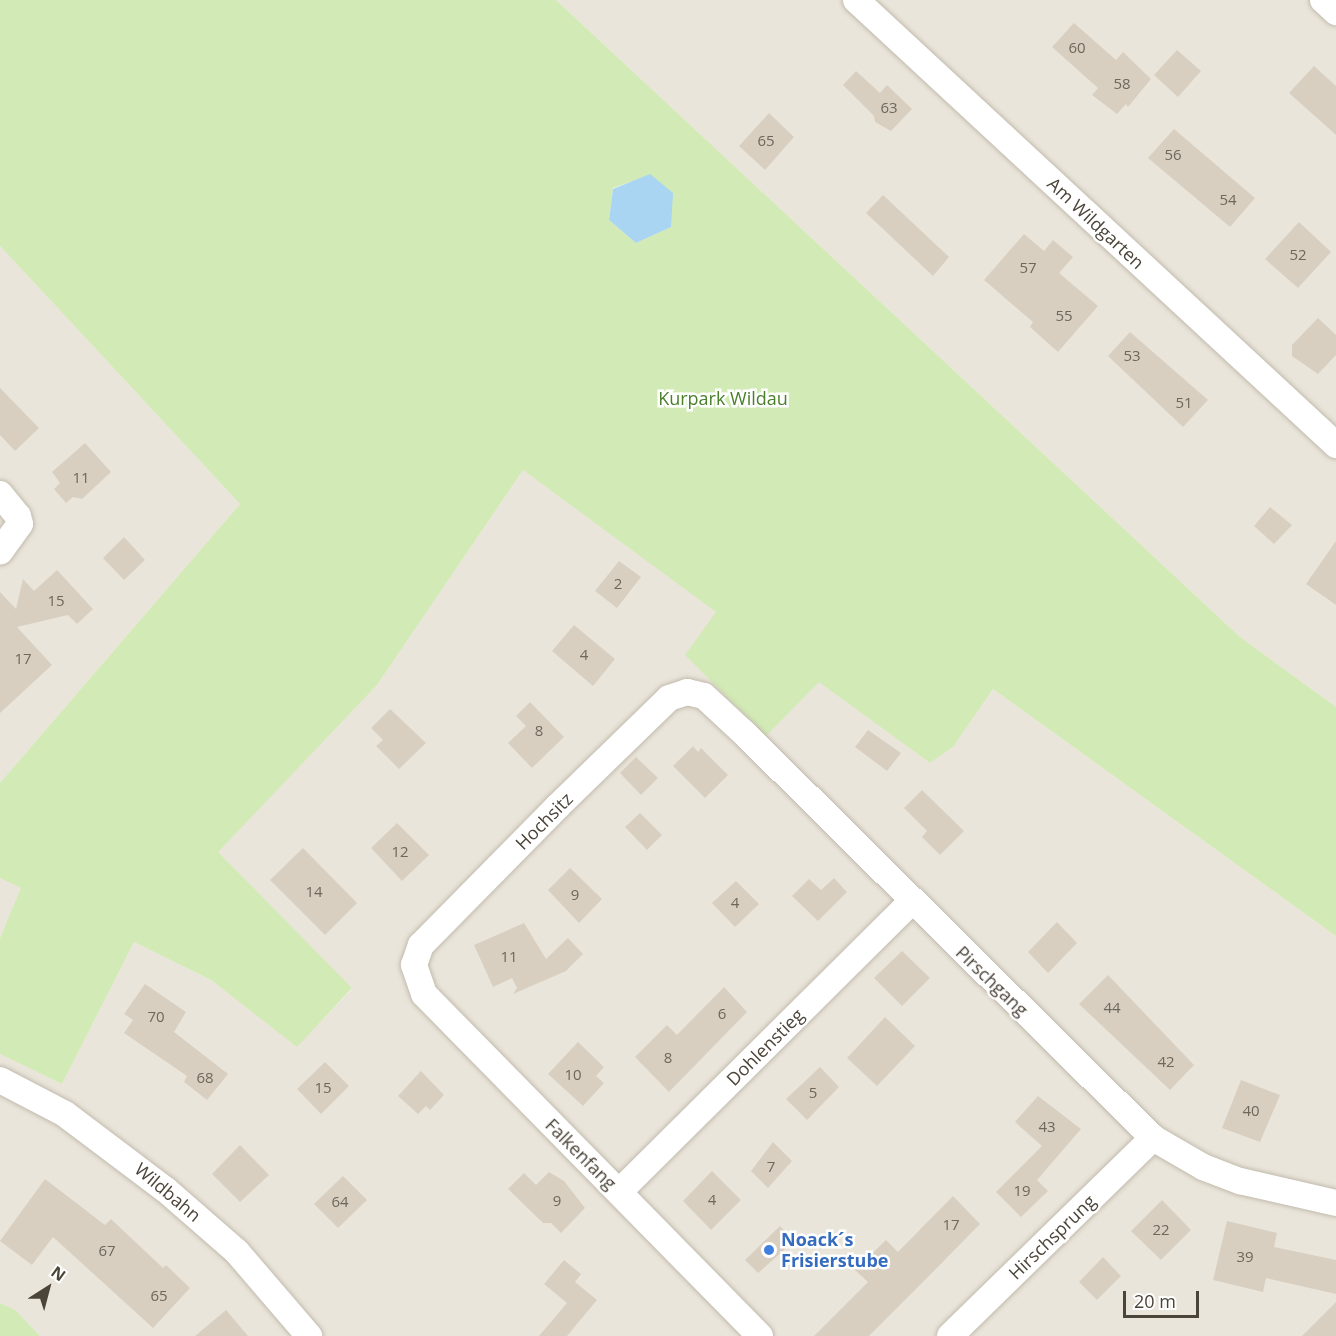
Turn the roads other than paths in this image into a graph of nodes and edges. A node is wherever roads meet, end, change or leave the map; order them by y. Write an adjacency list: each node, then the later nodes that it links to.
1 (856, 0): 4 (street, Am Wildgarten)
2 (1323, 0): 3 (street)
3 (1336, 12)
4 (1336, 445)
5 (0, 494): 6 (street)
6 (0, 552)
7 (687, 692): 8 (street, Pirschgang); 9 (street, Hochsitz)
8 (911, 902): 11 (street, Pirschgang); 12 (street, Dohlenstieg)
9 (414, 965): 12 (street, Falkenfang)
10 (0, 1080): 14 (street, Wildbahn)
11 (1153, 1138): 13 (street, Pirschgang); 16 (street, Hirschsprung)
12 (619, 1191): 15 (street, Falkenfang)
13 (1336, 1203)
14 (309, 1336)
15 (760, 1336)
16 (950, 1336)

